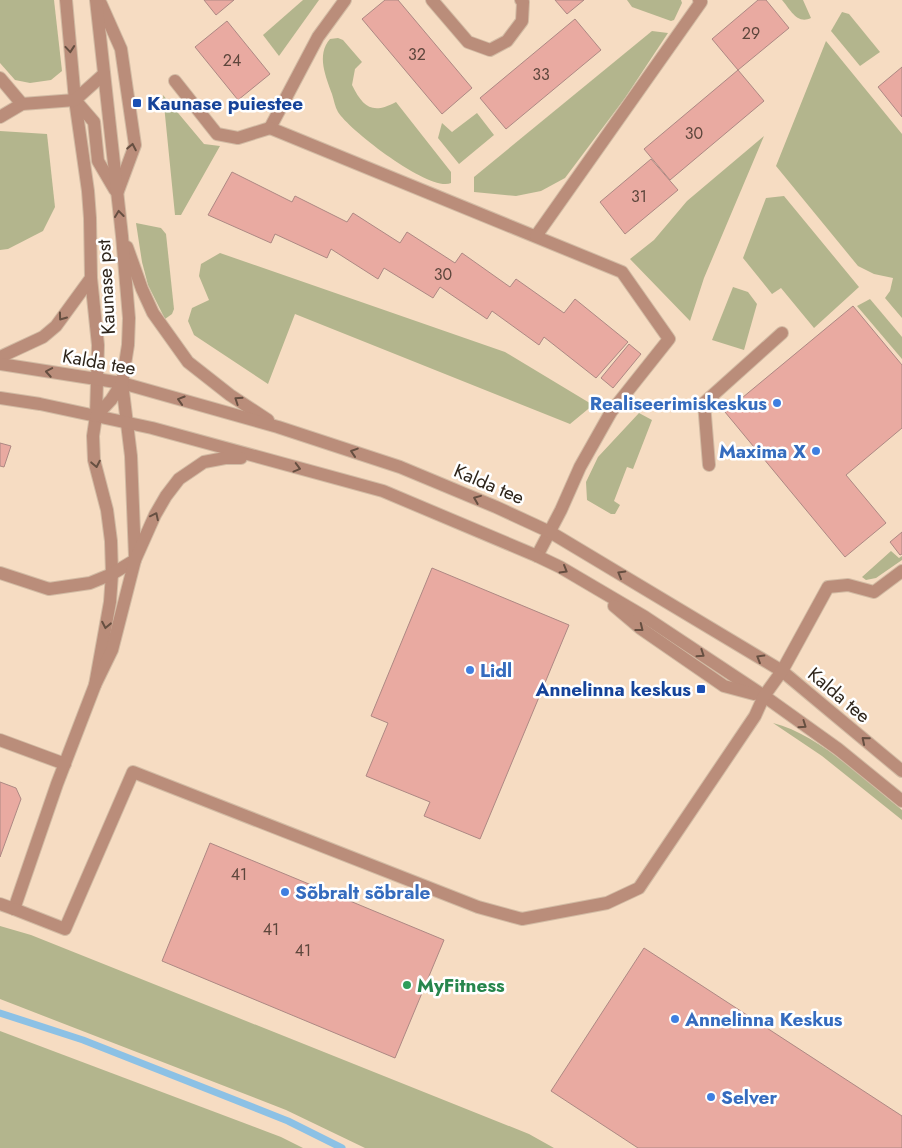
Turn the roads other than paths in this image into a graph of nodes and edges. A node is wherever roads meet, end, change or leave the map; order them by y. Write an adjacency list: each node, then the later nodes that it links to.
1 (66, 0): 10 (street, Kaunase pst, one-way to 10)
2 (97, 0): 7 (street, Kaunase pst); 14 (street, one-way to 2)
3 (345, 0): 13 (street)
4 (432, 0): 5 (street)
5 (521, 0)
6 (699, 0): 16 (street)
7 (104, 74): 10 (street); 14 (street, Kaunase pst)
8 (0, 78): 11 (street)
9 (174, 81): 13 (street)
10 (75, 100): 11 (street); 14 (street); 17 (street, Kaunase pst)
11 (22, 104): 12 (street)
12 (0, 117)
13 (270, 128): 16 (street)
14 (117, 193): 15 (street, Kaunase pst, one-way to 14)
15 (122, 236): 22 (street, Kaunase pst); 26 (street, one-way to 15)
16 (536, 236): 29 (street)
17 (91, 278): 19 (street, one-way to 19); 21 (street, Kaunase pst)
18 (782, 333): 28 (street)
19 (0, 357)
20 (0, 364): 21 (street, Kalda tee, one-way to 20)
21 (98, 380): 22 (street, Kalda tee); 24 (street, Kaunase pst)
22 (122, 383): 24 (street, Kaunase pst); 25 (street); 26 (street, Kalda tee, one-way to 22)
23 (0, 398): 24 (street)
24 (96, 416): 25 (street); 34 (street, one-way to 34)
25 (127, 423): 27 (street); 31 (street)
26 (278, 427): 29 (street, Kalda tee, one-way to 26)
27 (264, 458): 30 (street, one-way to 30); 31 (street, one-way to 27)
28 (709, 465)
29 (550, 532): 30 (street); 35 (street, Kalda tee, one-way to 29)
30 (538, 556): 37 (street, one-way to 37)
31 (135, 560): 34 (street); 36 (street)
32 (902, 571): 35 (street)
33 (0, 573): 34 (street)
34 (112, 574): 36 (street, one-way to 36)
35 (782, 671): 37 (street); 40 (street, Kalda tee, one-way to 35)
36 (95, 685): 39 (street)
37 (764, 696): 41 (street, one-way to 41); 43 (street)
38 (0, 740): 39 (street)
39 (65, 764): 43 (street)
40 (902, 771)
41 (902, 801)
42 (0, 904): 43 (street)
43 (14, 908)

